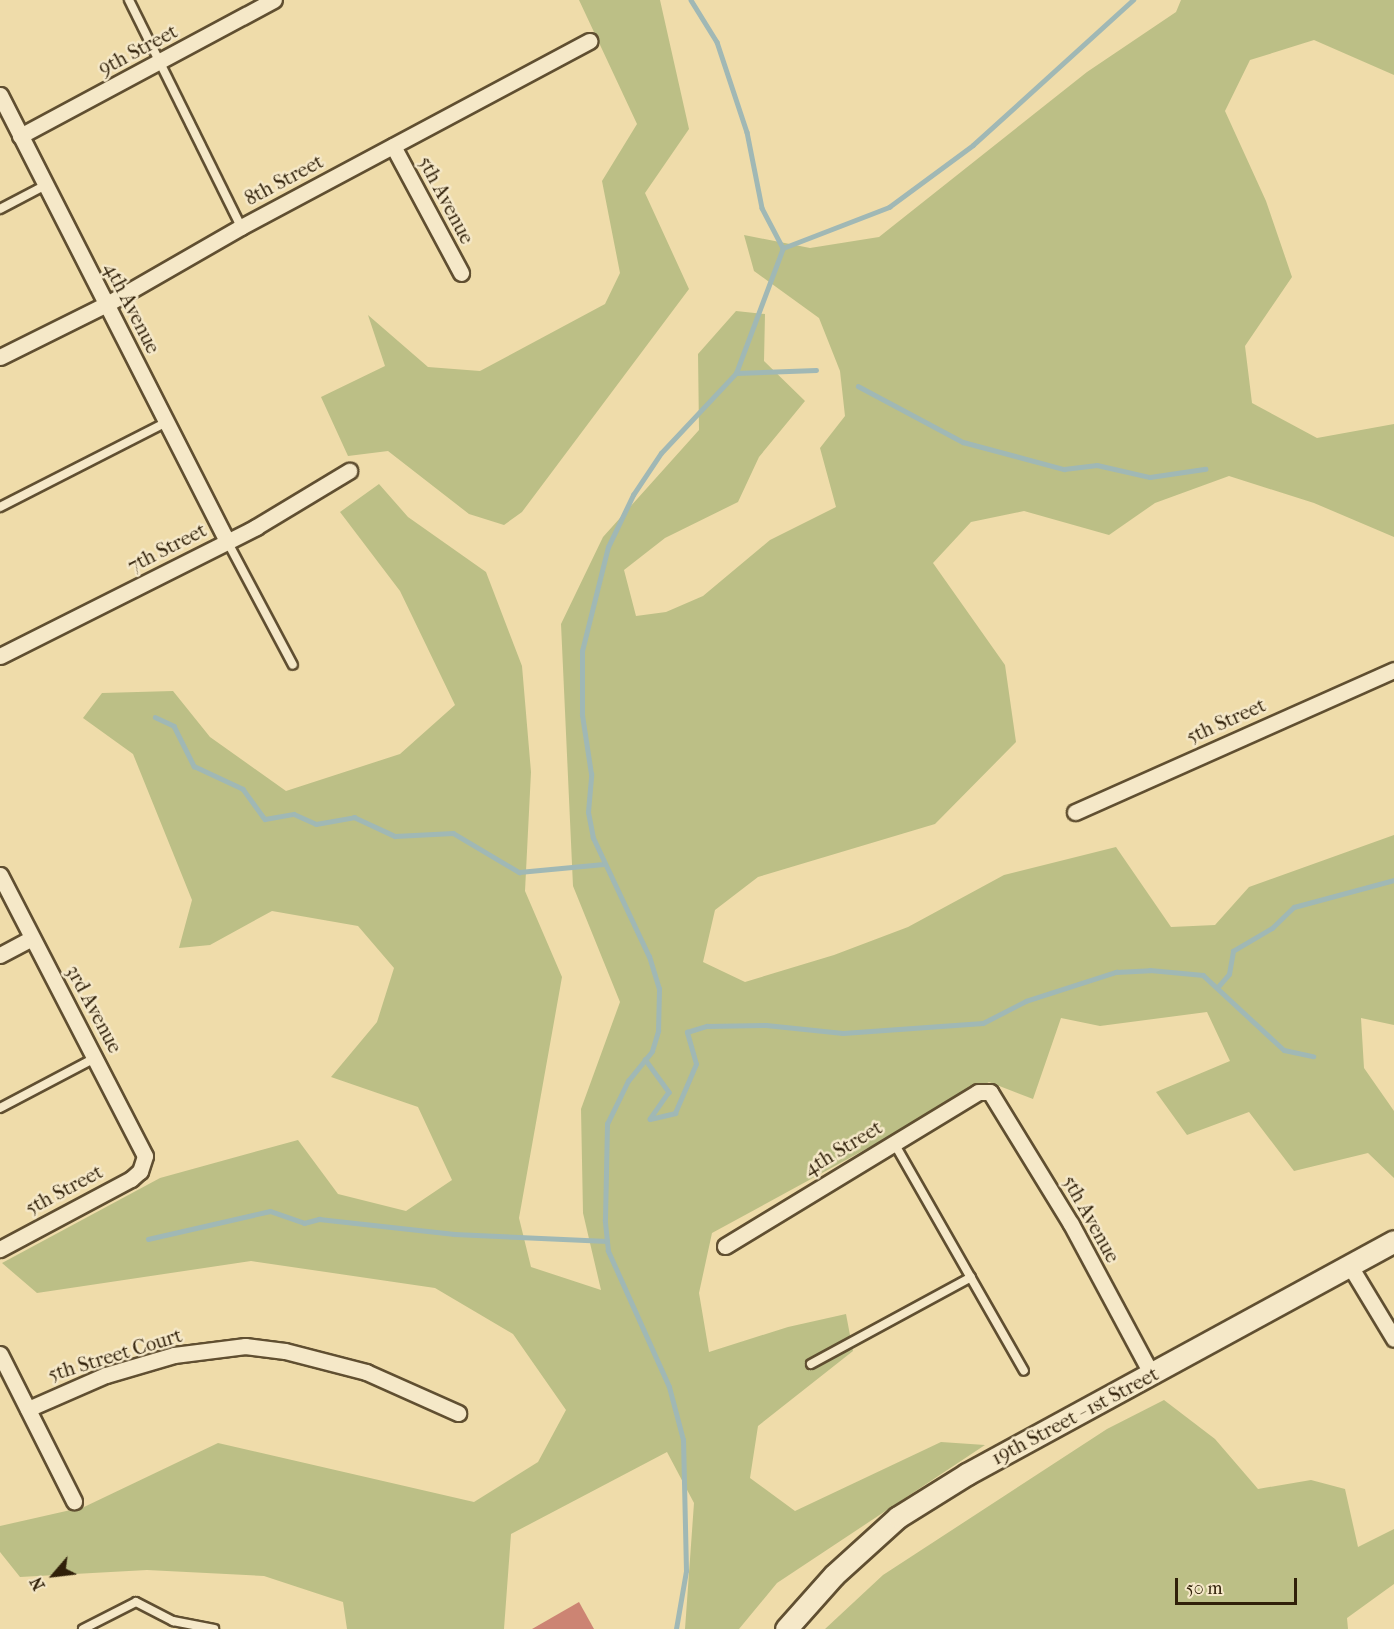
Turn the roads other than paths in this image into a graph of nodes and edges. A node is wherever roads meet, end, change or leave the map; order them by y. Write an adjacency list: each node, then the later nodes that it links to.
1 (129, 0): 4 (lane)
2 (274, 0): 4 (street, 9th Street)
3 (589, 41): 7 (street, 8th Street)
4 (159, 64): 6 (street, 9th Street); 10 (lane)
5 (0, 95): 6 (street, 4th Avenue)
6 (20, 136): 8 (street, 4th Avenue)
7 (393, 146): 10 (street, 8th Street); 11 (street, 5th Avenue)
8 (46, 185): 9 (lane); 12 (street, 4th Avenue)
9 (0, 208)
10 (241, 226): 12 (street, 8th Street)
11 (462, 273)
12 (107, 304): 13 (street, 8th Street); 14 (street, 4th Avenue)
13 (0, 357)
14 (167, 422): 16 (lane); 17 (street, 4th Avenue)
15 (349, 471): 17 (street, 7th Street)
16 (0, 507)
17 (226, 541): 18 (street, 7th Street); 19 (lane)
18 (0, 656)
19 (293, 665)
20 (1394, 670): 21 (street, 5th Street)
21 (1075, 812)
22 (0, 874): 23 (street, 3rd Avenue)
23 (32, 938): 24 (street); 25 (street, 3rd Avenue)
24 (0, 955)
25 (95, 1058): 27 (lane); 29 (street, 3rd Avenue)
26 (984, 1091): 28 (street, 4th Street); 39 (street, 5th Avenue)
27 (0, 1108)
28 (894, 1143): 31 (street, 4th Street); 34 (lane)
29 (143, 1165): 32 (street, 5th Street)
30 (1394, 1241): 33 (main road, 19th Street - 1st Street)
31 (725, 1246)
32 (0, 1249)
33 (1350, 1266): 35 (street); 39 (main road, 19th Street - 1st Street)
34 (971, 1277): 37 (lane); 38 (lane)
35 (1394, 1339)
36 (0, 1354): 40 (street)
37 (811, 1364)
38 (1024, 1371)
39 (1152, 1375): 46 (main road, 19th Street - 1st Street)
40 (27, 1409): 41 (street, 5th Street Court); 42 (street)
41 (458, 1413)
42 (74, 1501)
43 (174, 1625): 44 (lane); 45 (lane)
44 (83, 1629)
45 (214, 1629)
46 (786, 1629)

